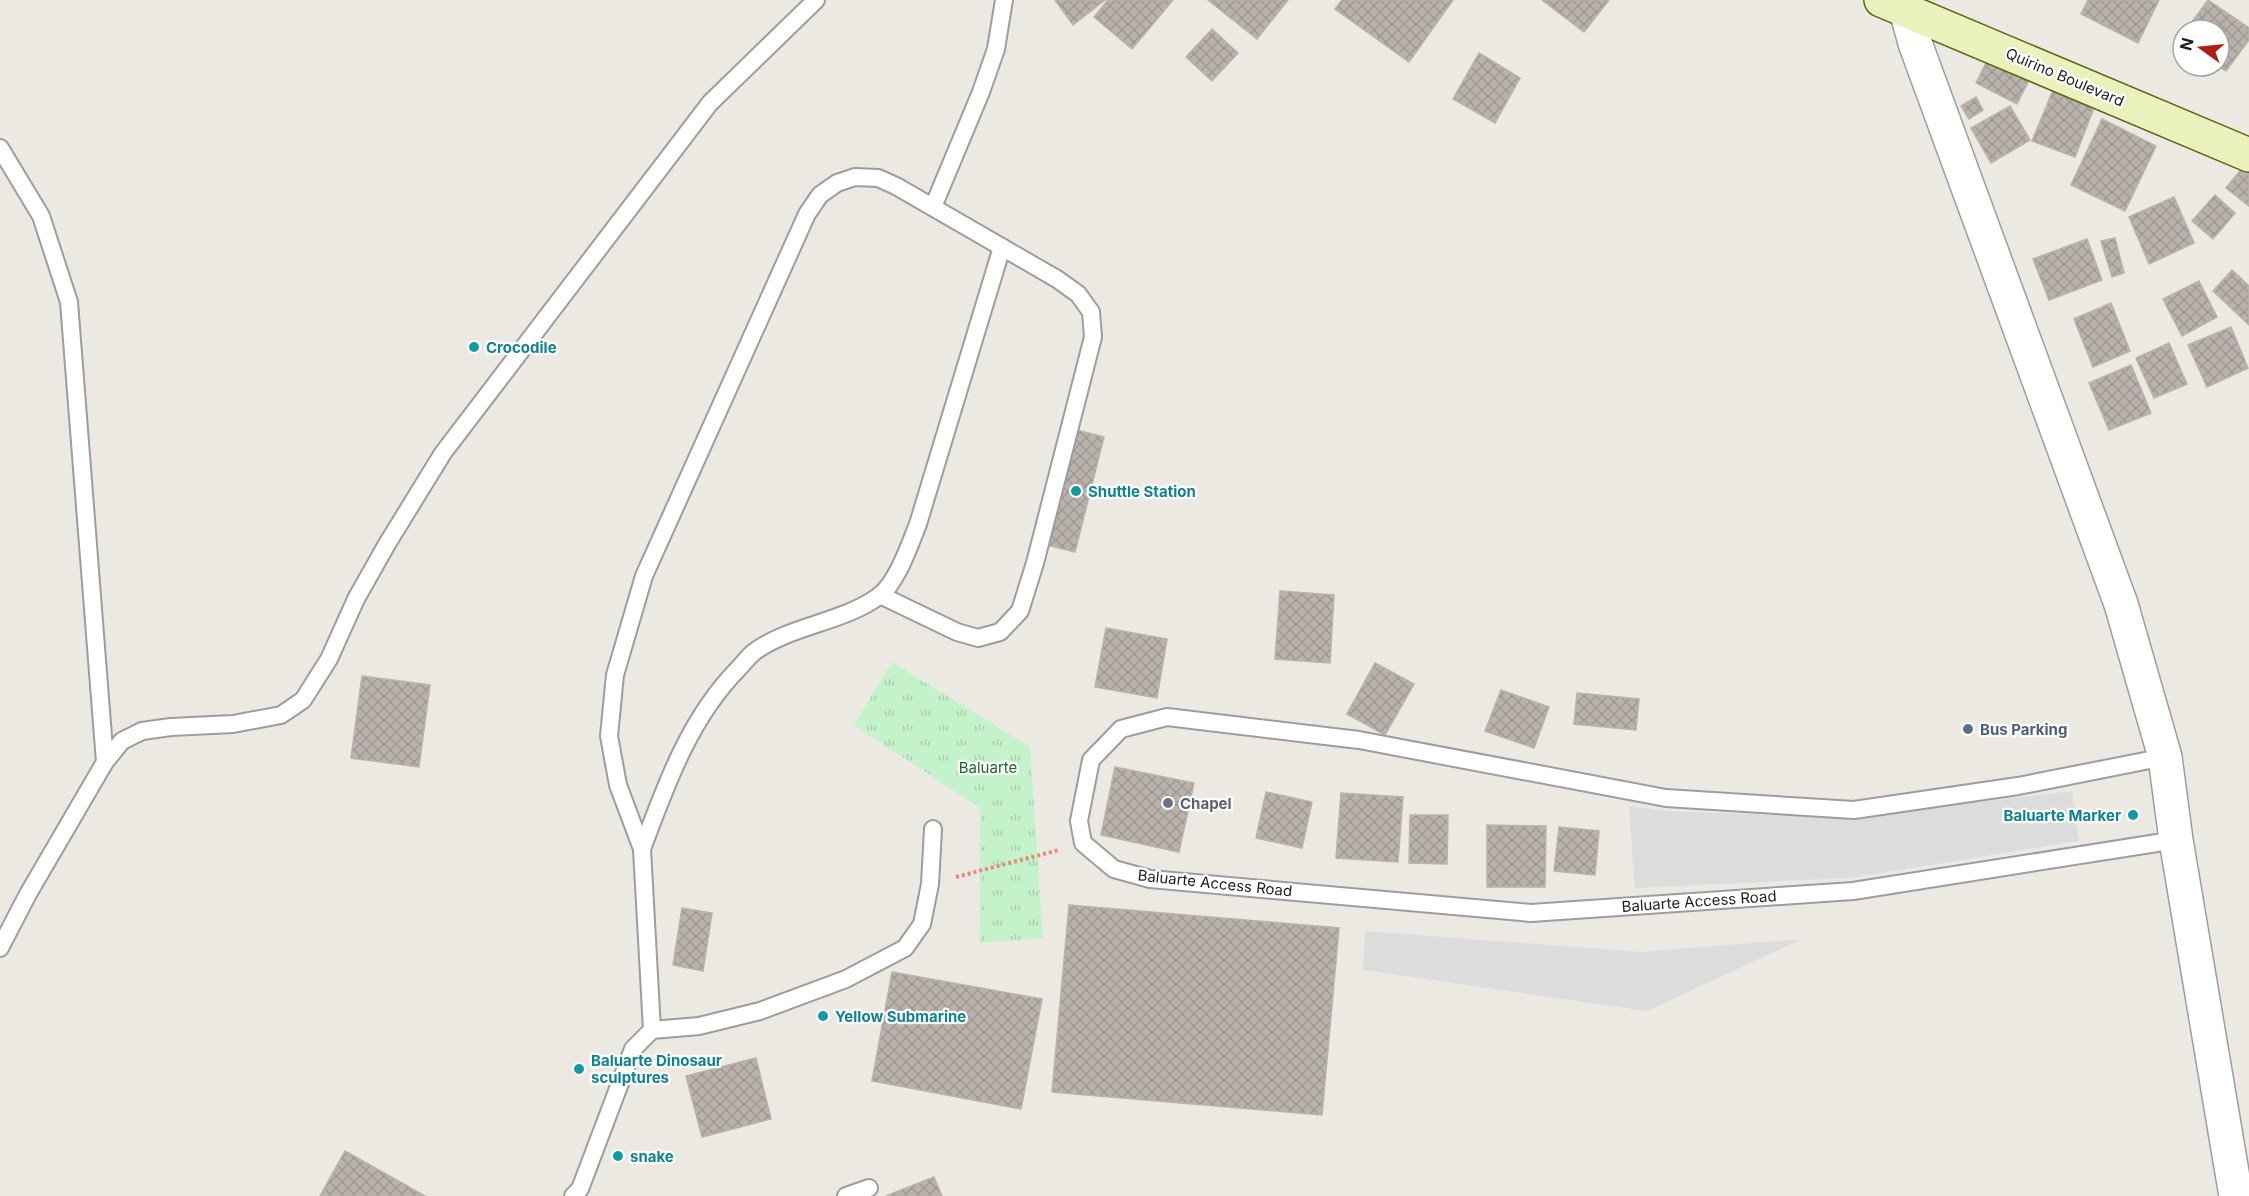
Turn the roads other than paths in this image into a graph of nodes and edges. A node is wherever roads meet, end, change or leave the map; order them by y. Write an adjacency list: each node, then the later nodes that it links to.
1 (816, 0): 10 (lane)
2 (1004, 0): 6 (lane)
3 (1893, 5): 5 (main road, Quirino Boulevard); 9 (street)
4 (0, 148): 10 (lane)
5 (2249, 155)
6 (933, 207): 7 (lane); 13 (lane)
7 (1002, 247): 8 (lane); 8 (lane)
8 (880, 595): 13 (lane)
9 (2165, 757): 12 (street); 12 (lane, Baluarte Access Road)
10 (105, 762): 14 (lane)
11 (933, 829): 15 (lane)
12 (2176, 840): 19 (street)
13 (642, 849): 15 (lane)
14 (0, 948)
15 (652, 1030): 17 (lane)
16 (869, 1188): 18 (lane)
17 (573, 1196)
18 (846, 1196)
19 (2236, 1196)

